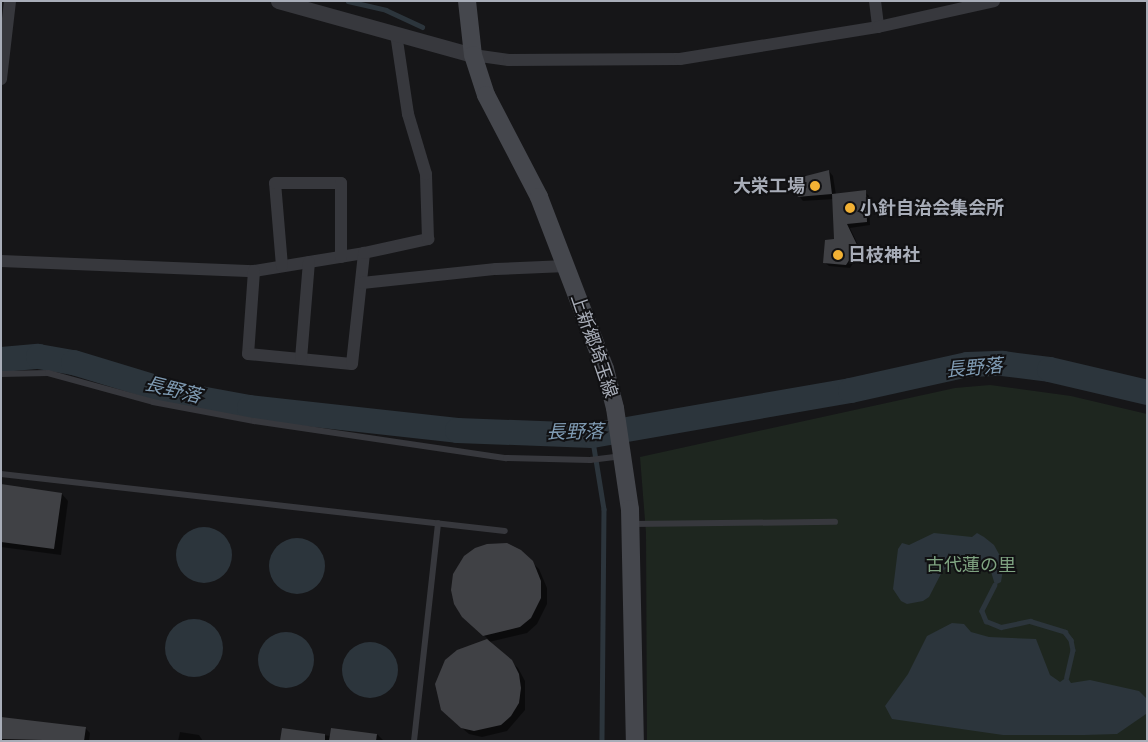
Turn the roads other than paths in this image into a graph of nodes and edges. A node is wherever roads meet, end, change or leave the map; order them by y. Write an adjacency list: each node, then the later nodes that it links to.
1 (10, 1): 9 (street)
2 (278, 1): 7 (street)
3 (467, 1): 8 (main road, 上新郷埼玉線)
4 (875, 1): 6 (street)
5 (994, 1): 6 (street)
6 (878, 27): 8 (street)
7 (396, 34): 8 (street); 10 (street)
8 (473, 55): 15 (main road, 上新郷埼玉線)
9 (1, 79)
10 (364, 253): 11 (street); 17 (street)
11 (341, 257): 13 (street); 14 (street)
12 (1, 261): 16 (street)
13 (309, 262): 14 (street); 18 (street)
14 (282, 266): 16 (street)
15 (566, 266): 17 (street); 20 (main road, 上新郷埼玉線)
16 (254, 271): 18 (street)
17 (362, 283): 18 (street)
18 (301, 359)
19 (1, 374): 20 (lane)
20 (623, 451): 24 (main road, 上新郷埼玉線)
21 (1, 474): 23 (lane)
22 (835, 522): 24 (lane)
23 (438, 523): 25 (lane); 26 (lane)
24 (630, 524): 27 (main road, 上新郷埼玉線)
25 (506, 531)
26 (414, 741)
27 (635, 741)

